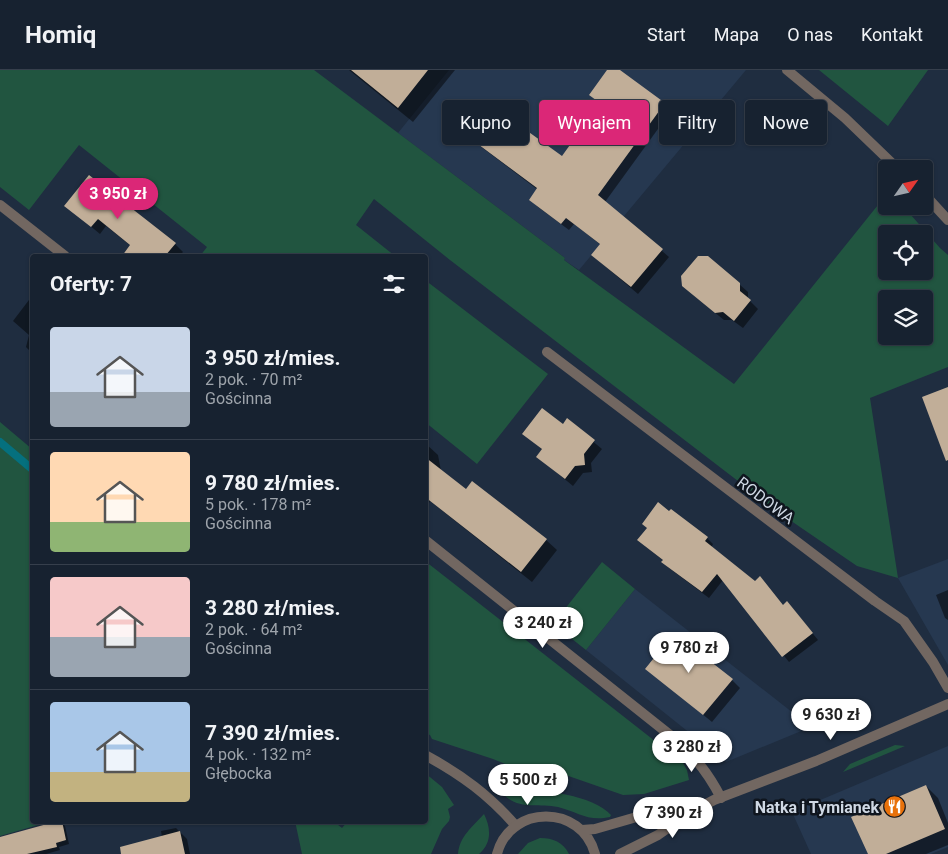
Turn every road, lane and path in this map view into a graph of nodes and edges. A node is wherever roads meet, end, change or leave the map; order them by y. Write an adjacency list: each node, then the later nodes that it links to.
1 (787, 70): 2 (street)
2 (889, 160)
3 (933, 204): 5 (street)
4 (0, 205): 6 (street)
5 (948, 220)
6 (62, 254)
7 (547, 352): 9 (street, RODOWA)
8 (428, 542): 12 (street)
9 (948, 688)
10 (948, 704): 12 (street)
11 (428, 758): 13 (street)
12 (718, 799): 14 (street); 17 (street)
13 (516, 826): 14 (street); 15 (street)
14 (582, 830): 16 (street)
15 (497, 854)
16 (595, 854)
17 (620, 854)

